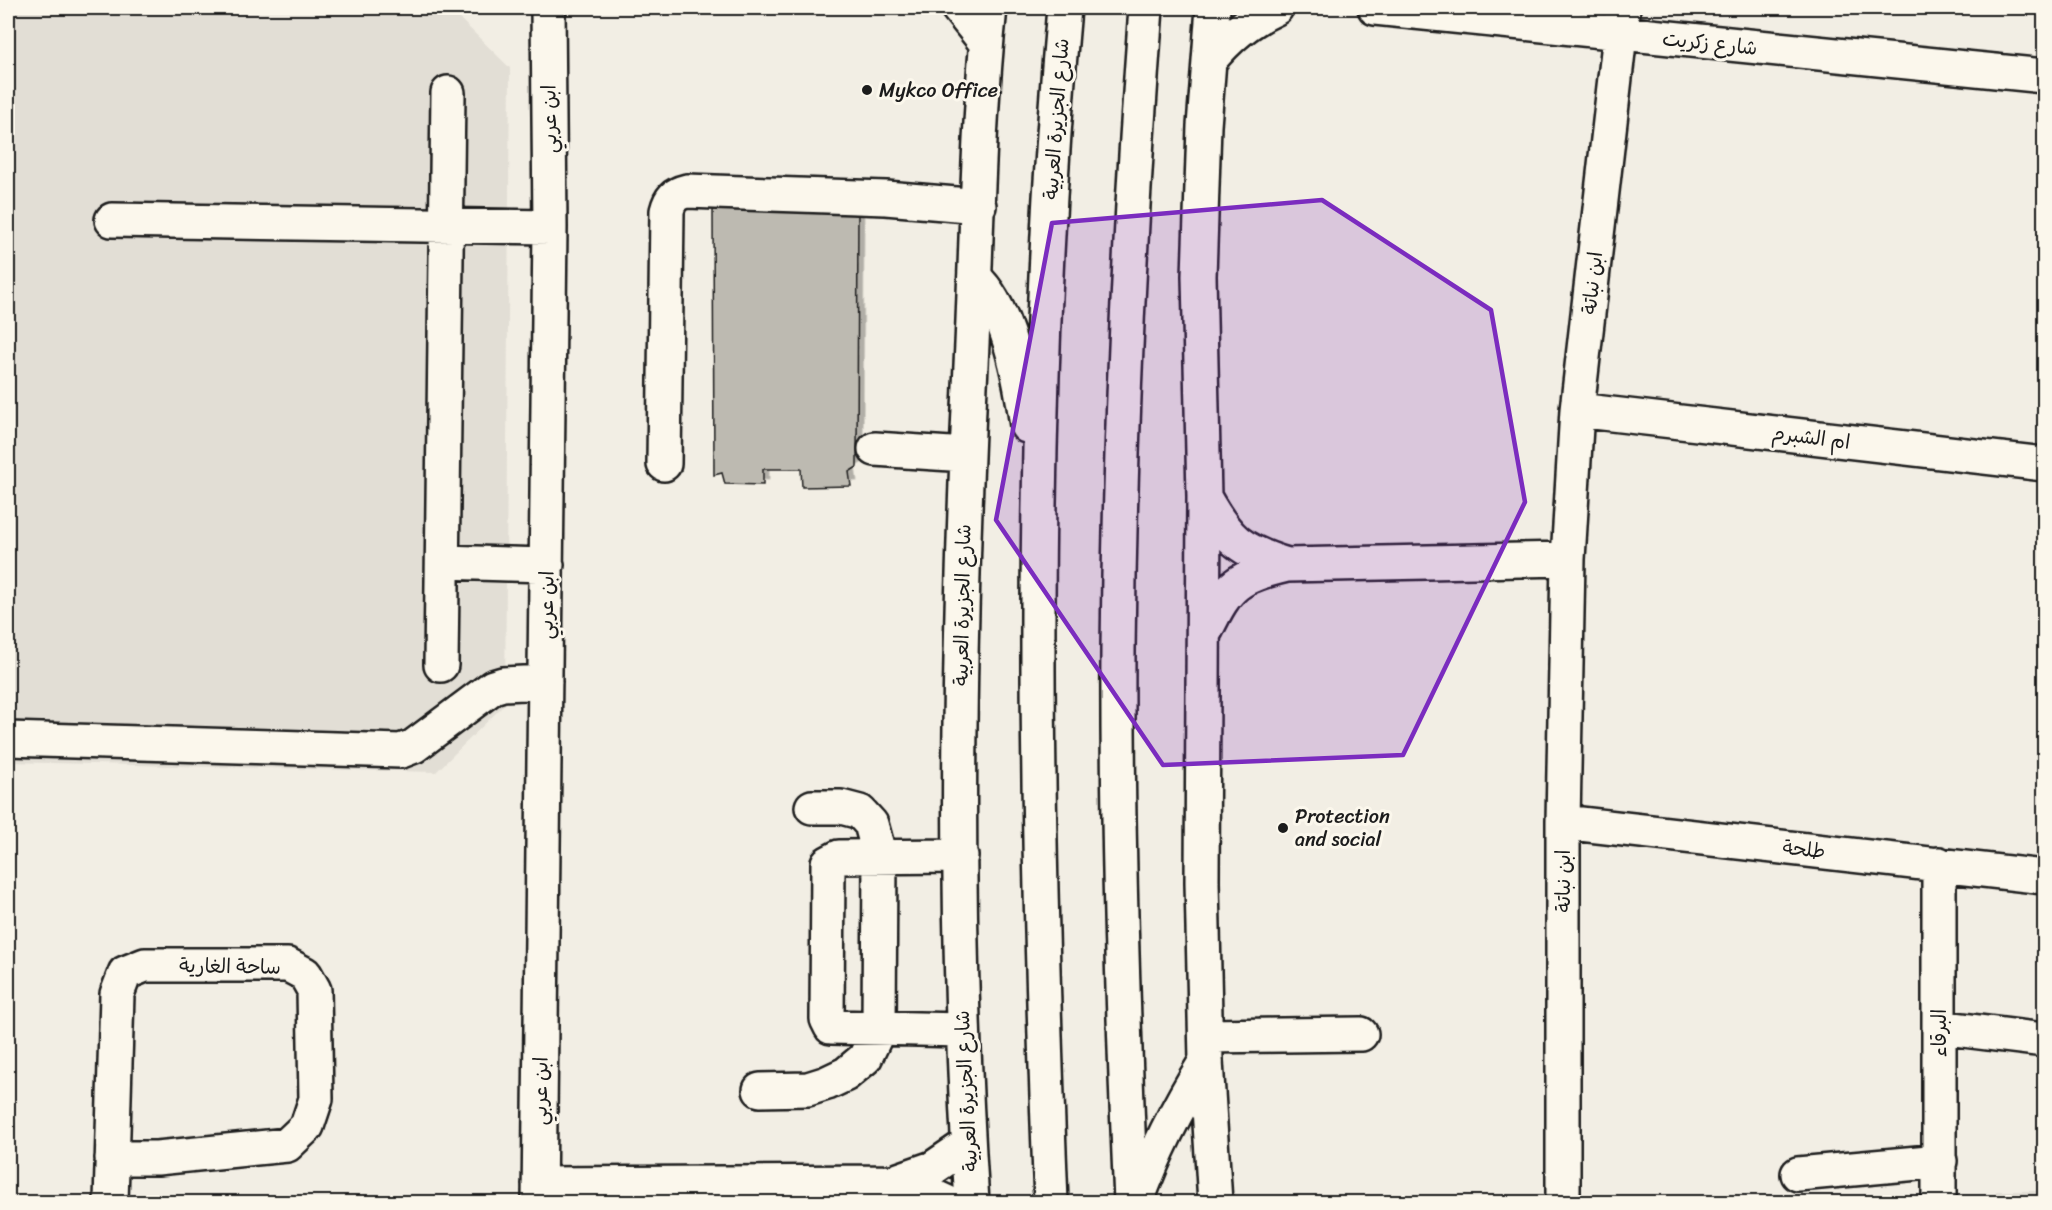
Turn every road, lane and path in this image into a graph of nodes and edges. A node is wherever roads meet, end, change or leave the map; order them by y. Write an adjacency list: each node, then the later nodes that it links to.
1 (548, 8): 17 (street, ابن عربي)
2 (958, 8): 10 (street)
3 (990, 8): 10 (street, شارع الجزيرة العربية)
4 (1064, 8): 24 (street, شارع الجزيرة العربية)
5 (1146, 8): 57 (street)
6 (1212, 8): 11 (street)
7 (1276, 8): 11 (street)
8 (1375, 8): 9 (street, شارع زكريت)
9 (1622, 21): 12 (street, شارع زكريت); 19 (street, ابن نباتة)
10 (986, 43): 14 (street, شارع الجزيرة العربية)
11 (1209, 61): 25 (street)
12 (2044, 76)
13 (448, 93): 16 (street)
14 (979, 206): 18 (street, شارع الجزيرة العربية); 22 (street)
15 (112, 220): 16 (street)
16 (447, 225): 17 (street); 27 (street)
17 (550, 227): 28 (street, ابن عربي)
18 (975, 278): 21 (street, شارع الجزيرة العربية); 24 (street)
19 (1577, 410): 23 (street, ام الشبرم); 26 (street, ابن نباتة)
20 (875, 449): 21 (street)
21 (966, 455): 36 (street, شارع الجزيرة العربية)
22 (664, 464)
23 (2044, 464)
24 (1039, 495): 56 (street, شارع الجزيرة العربية)
25 (1204, 497): 29 (street); 30 (street)
26 (1568, 559): 29 (street); 35 (street, ابن نباتة)
27 (443, 562): 28 (street); 31 (street)
28 (547, 565): 32 (street, ابن عربي)
29 (1287, 565): 30 (street)
30 (1205, 632): 45 (street)
31 (441, 665)
32 (545, 682): 33 (street); 52 (street, ابن عربي)
33 (8, 739)
34 (812, 807): 37 (street)
35 (1563, 822): 38 (street, طلحة); 60 (street, ابن نباتة)
36 (961, 856): 37 (street); 42 (street, شارع الجزيرة العربية)
37 (880, 857): 41 (street); 41 (street)
38 (1939, 864): 39 (street, طلحة); 40 (street, البرقاء)
39 (2044, 877)
40 (1939, 1027): 44 (street); 49 (street, البرقاء)
41 (879, 1029): 42 (street); 46 (street)
42 (962, 1030): 47 (street, شارع الجزيرة العربية)
43 (1361, 1034): 45 (street)
44 (2044, 1040)
45 (1206, 1048): 58 (street); 59 (street)
46 (760, 1090)
47 (968, 1143): 51 (street); 55 (street, شارع الجزيرة العربية)
48 (112, 1158): 48 (street, ساحة الغارية); 53 (street, ساحة الغارية)
49 (1940, 1161): 50 (street); 61 (street, البرقاء)
50 (1798, 1174)
51 (893, 1182): 52 (street); 54 (street)
52 (539, 1193)
53 (111, 1203)
54 (946, 1203)
55 (972, 1203)
56 (1051, 1203)
57 (1131, 1203)
58 (1136, 1203)
59 (1215, 1203)
60 (1563, 1203)
61 (1939, 1203)

